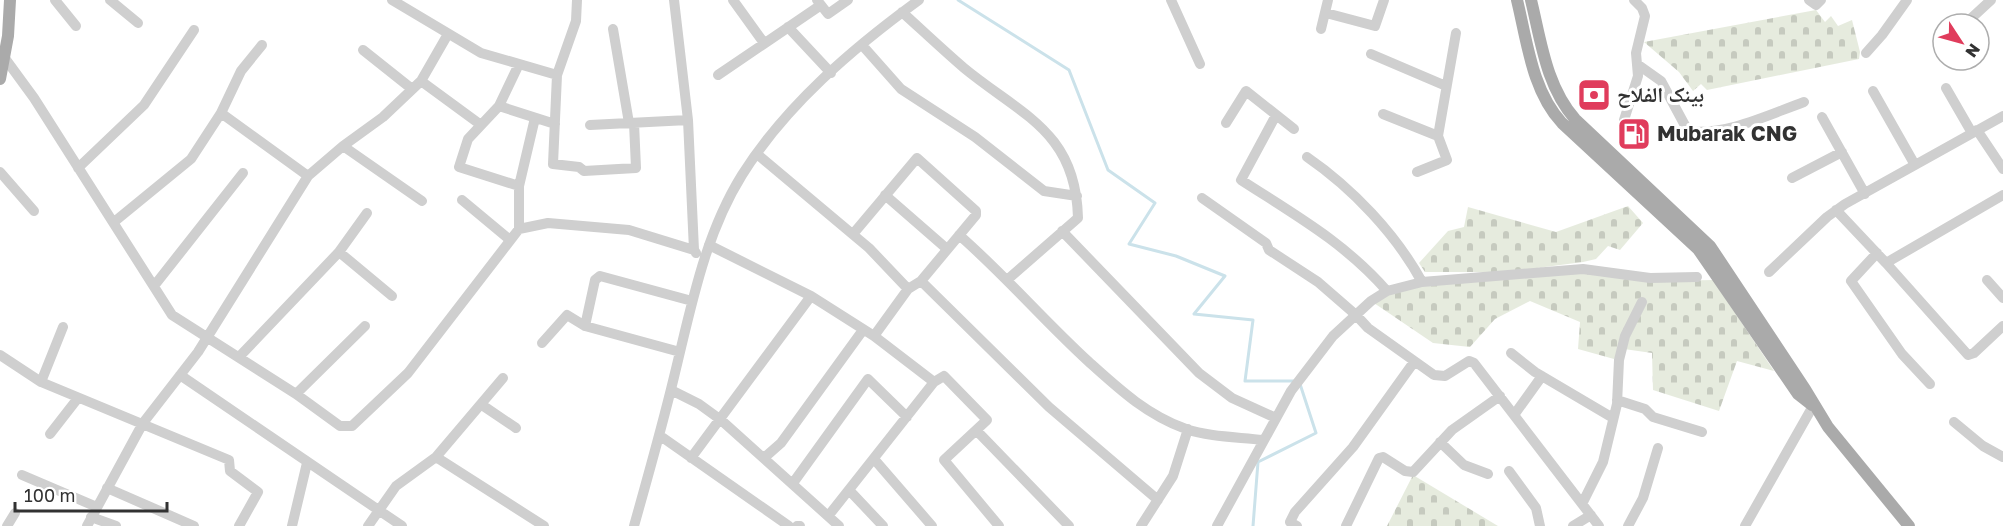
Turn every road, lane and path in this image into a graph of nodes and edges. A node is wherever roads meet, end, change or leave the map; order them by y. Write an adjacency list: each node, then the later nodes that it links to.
1 (10, 0): 38 (main road)
2 (55, 0): 25 (street)
3 (110, 0): 24 (street)
4 (392, 0): 31 (street)
5 (577, 0): 43 (street)
6 (674, 0): 58 (street)
7 (733, 0): 32 (street)
8 (848, 0): 20 (street)
9 (919, 0): 21 (street)
10 (1171, 0): 40 (street)
11 (1328, 0): 23 (street)
12 (1384, 0): 23 (street)
13 (1531, 0): 72 (main road)
14 (1634, 0): 41 (street)
15 (1809, 0): 16 (street)
16 (1821, 0)
17 (1907, 0): 36 (street)
18 (1991, 0): 22 (street)
19 (1516, 2): 72 (main road)
20 (819, 3): 26 (street)
21 (902, 12): 34 (street); 85 (street)
22 (1978, 12)
23 (1326, 13): 28 (street)
24 (138, 23)
25 (76, 26)
26 (788, 27): 32 (street); 42 (street)
27 (613, 29): 60 (street)
28 (1321, 29)
29 (194, 30): 74 (street)
30 (1456, 33): 47 (street)
31 (448, 34): 39 (street); 46 (street)
32 (764, 43): 44 (street)
33 (262, 45): 52 (street)
34 (862, 45): 42 (street); 85 (street)
35 (363, 50): 46 (street)
36 (1866, 52)
37 (1371, 54): 47 (street)
38 (4, 57): 45 (main road); 74 (street)
39 (519, 64): 43 (street); 51 (street)
40 (1200, 64)
41 (1637, 64): 50 (street); 59 (street)
42 (831, 73): 70 (street)
43 (557, 75): 62 (street)
44 (718, 75)
45 (0, 79)
46 (417, 85): 63 (street); 68 (street)
47 (1446, 86): 67 (street)
48 (1946, 88): 66 (street)
49 (1873, 91): 73 (street)
50 (1804, 102)
51 (499, 106): 57 (street); 63 (street)
52 (221, 113): 79 (street); 92 (street)
53 (1383, 114): 67 (street)
54 (1276, 115): 61 (street); 65 (street); 113 (street)
55 (2003, 116): 66 (street)
56 (1822, 117): 69 (street)
57 (535, 118): 62 (street); 81 (street)
58 (688, 120): 60 (street); 100 (street)
59 (1624, 120)
60 (632, 123): 62 (street); 64 (street)
61 (1226, 123)
62 (555, 124)
63 (481, 125): 81 (street)
64 (590, 125)
65 (1294, 129)
66 (1974, 131): 73 (street); 75 (street)
67 (1438, 136): 77 (street)
68 (344, 146): 79 (street); 88 (street)
69 (1842, 152): 80 (street); 82 (street)
70 (757, 154): 95 (street); 98 (street)
71 (1307, 157): 110 (street)
72 (1610, 159): 145 (main road)
73 (1916, 165): 82 (street)
74 (78, 168): 92 (street)
75 (2003, 169)
76 (0, 172): 89 (street)
77 (1417, 172)
78 (243, 173): 111 (street)
79 (308, 176): 126 (street)
80 (1792, 178)
81 (519, 186): 93 (street)
82 (1865, 194): 90 (street)
83 (885, 195): 95 (street); 96 (street); 99 (street)
84 (2003, 195): 104 (street)
85 (1077, 196): 94 (street)
86 (1202, 198): 119 (street)
87 (462, 200): 97 (street)
88 (422, 201)
89 (34, 210)
90 (1836, 210): 102 (street); 105 (street)
91 (367, 213): 101 (street)
92 (114, 222): 111 (street)
93 (519, 229): 97 (street); 100 (street)
94 (1062, 231): 107 (street); 148 (street)
95 (853, 234): 112 (street)
96 (959, 235): 99 (street); 107 (street)
97 (510, 240): 140 (street)
98 (709, 245): 103 (street); 115 (street)
99 (947, 249): 109 (street)
100 (694, 250): 103 (street)
101 (339, 252): 114 (street); 131 (street)
102 (1877, 253): 104 (street); 138 (street)
103 (702, 261): 117 (street)
104 (1886, 263): 121 (street)
105 (1769, 272)
106 (1697, 277): 110 (street)
107 (1007, 280): 154 (street)
108 (1987, 280): 116 (street)
109 (921, 281): 112 (street); 174 (street)
110 (1422, 282): 113 (street)
111 (154, 286): 126 (street)
112 (908, 289): 125 (street)
113 (1387, 291): 119 (street)
114 (392, 296)
115 (811, 296): 124 (street); 150 (street)
116 (2003, 298)
117 (692, 301): 123 (street); 128 (street)
118 (1642, 302): 143 (street)
119 (1356, 315): 132 (street); 148 (street)
120 (365, 326): 140 (street)
121 (2003, 326)
122 (63, 327): 136 (street)
123 (585, 327): 127 (street); 128 (street)
124 (863, 330): 125 (street); 165 (street)
125 (874, 336): 137 (street)
126 (206, 338): 131 (street); 133 (street)
127 (542, 343)
128 (680, 352): 139 (street)
129 (1511, 353): 134 (street)
130 (0, 355): 136 (street)
131 (239, 357): 140 (street)
132 (1414, 362): 141 (street); 198 (street)
133 (180, 375): 152 (street); 167 (street)
134 (1542, 376): 146 (street); 149 (street)
135 (503, 378): 144 (street)
136 (40, 382): 142 (street)
137 (934, 382): 147 (street); 155 (street)
138 (1930, 384)
139 (671, 390): 150 (street); 158 (street)
140 (296, 394)
141 (1500, 396): 146 (street); 160 (street)
142 (78, 398): 152 (street); 157 (street)
143 (1617, 400): 149 (street); 156 (street)
144 (482, 405): 153 (street); 162 (street)
145 (1813, 406): 204 (street); 205 (main road)
146 (1514, 415): 175 (street)
147 (908, 417): 166 (street); 171 (street)
148 (1276, 418): 159 (street)
149 (1613, 418): 175 (street)
150 (721, 420): 164 (street); 165 (street)
151 (1954, 422): 163 (street)
152 (143, 423): 172 (street); 184 (street)
153 (516, 428)
154 (1188, 429): 159 (street); 174 (street)
155 (976, 430): 194 (street); 195 (street)
156 (1702, 432)
157 (50, 435)
158 (659, 435): 164 (street); 189 (street)
159 (1263, 440): 197 (street)
160 (1440, 442): 169 (street); 199 (street)
161 (1658, 448): 203 (street)
162 (436, 457): 176 (street); 188 (street)
163 (2003, 457)
164 (691, 458): 190 (street)
165 (764, 458): 171 (street)
166 (874, 459): 173 (street); 193 (street)
167 (307, 463): 176 (street); 185 (street)
168 (1509, 471): 200 (street)
169 (1488, 474)
170 (22, 475): 180 (street)
171 (793, 483): 178 (street)
172 (107, 488): 180 (street); 183 (street)
173 (849, 490): 178 (street); 192 (street)
174 (1158, 500): 196 (street)
175 (1582, 504): 179 (street)
176 (377, 510): 186 (street); 187 (street)
177 (15, 513): 181 (street)
178 (829, 514): 191 (street)
179 (1591, 515): 201 (street); 202 (street)
180 (92, 516): 182 (street)
181 (7, 526)
182 (116, 526)
183 (194, 526)
184 (239, 526)
185 (292, 526)
186 (368, 526)
187 (402, 526)
188 (544, 526)
189 (634, 526)
190 (789, 526)
191 (839, 526)
192 (884, 526)
193 (932, 526)
194 (999, 526)
195 (1069, 526)
196 (1141, 526)
197 (1217, 526)
198 (1297, 526)
199 (1346, 526)
200 (1540, 526)
201 (1573, 526)
202 (1599, 526)
203 (1628, 526)
204 (1745, 526)
205 (1909, 526)

